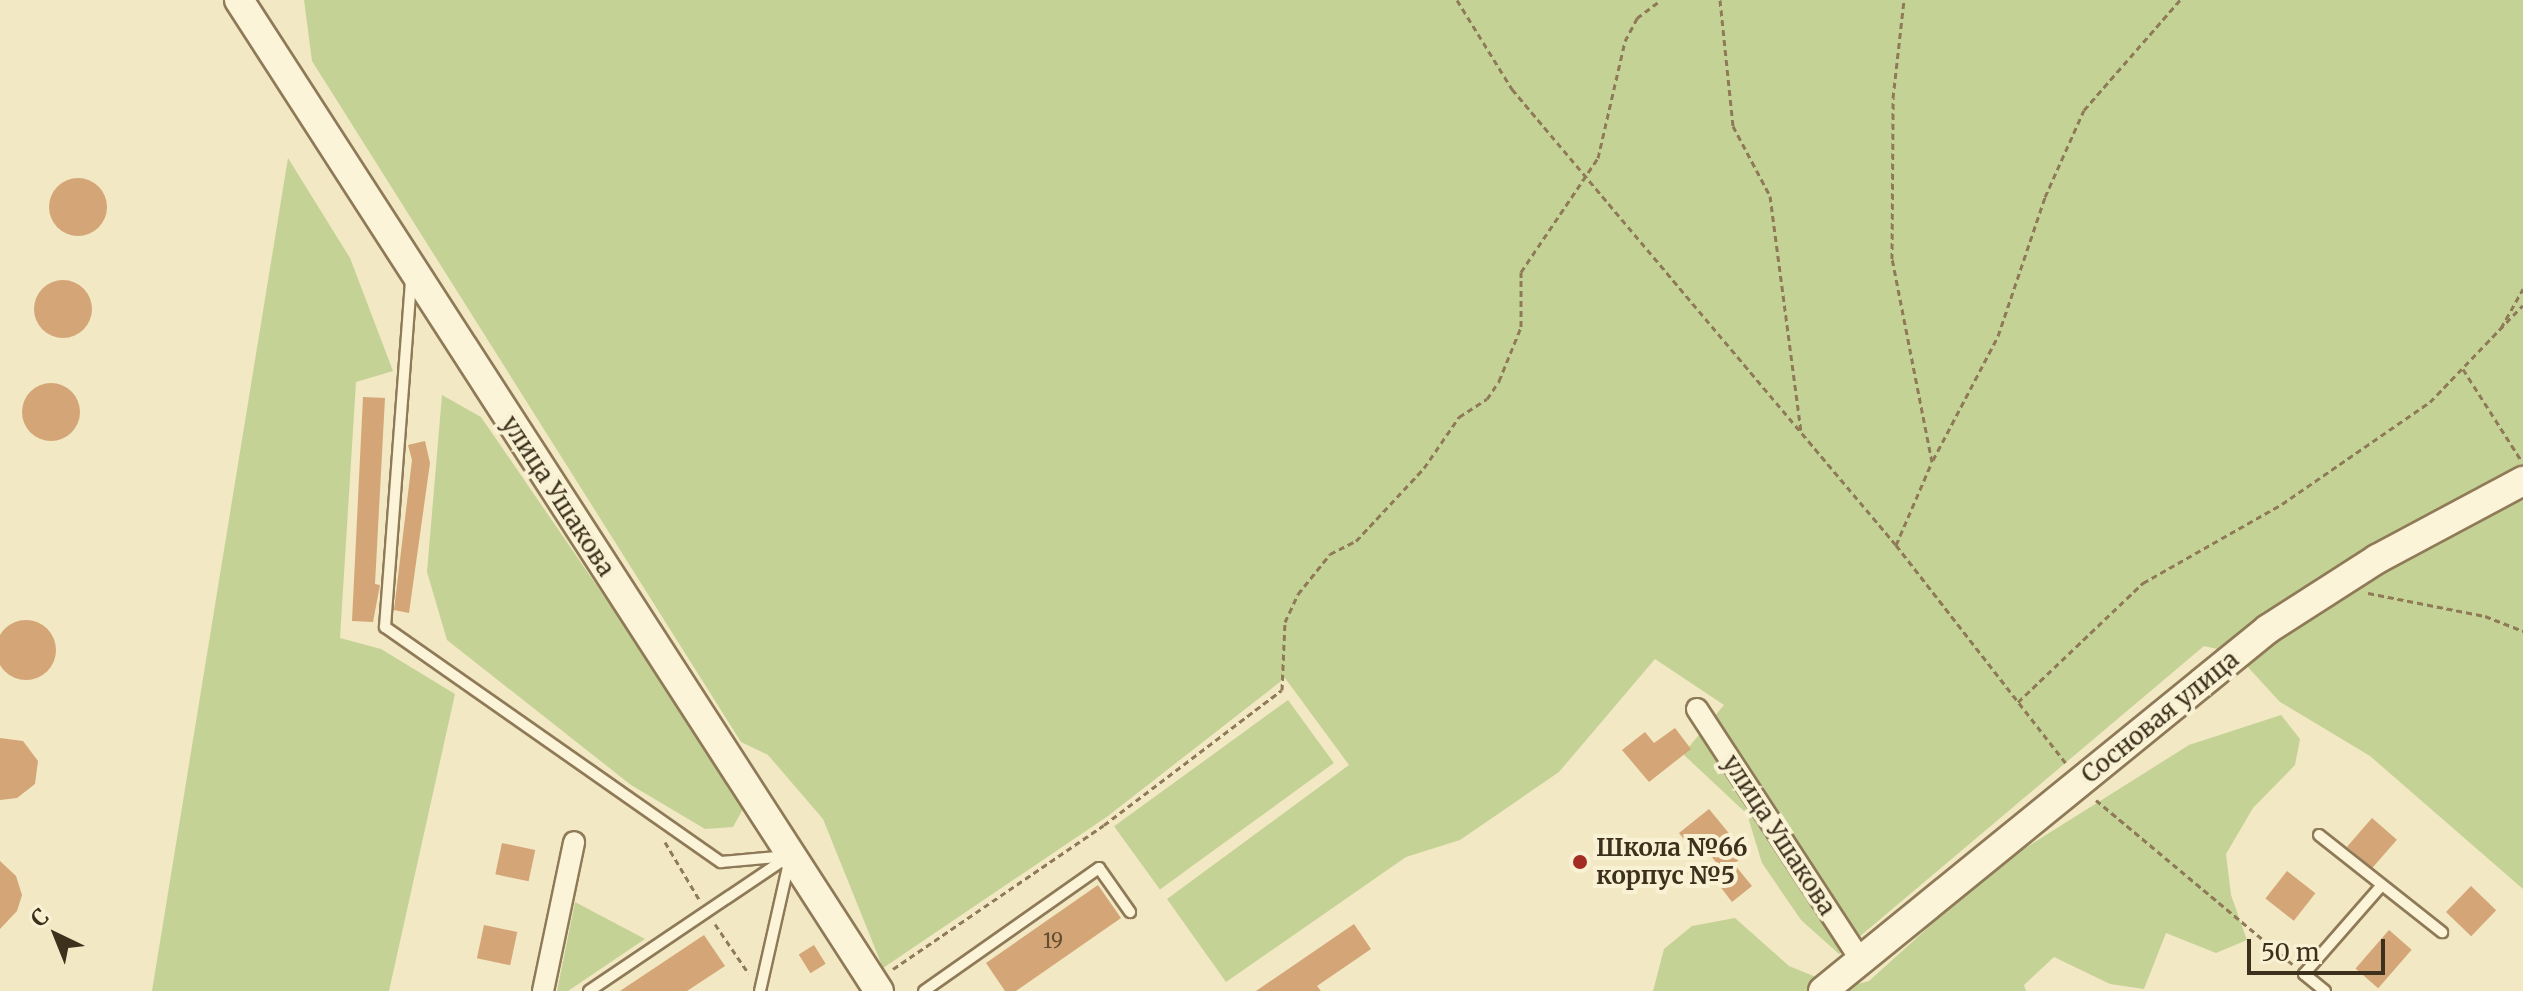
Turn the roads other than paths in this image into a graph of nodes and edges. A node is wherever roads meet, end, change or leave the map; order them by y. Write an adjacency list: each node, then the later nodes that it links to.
1 (239, 0): 2 (main road, улица Ушакова)
2 (412, 269): 7 (main road, улица Ушакова); 7 (lane)
3 (2523, 481): 11 (main road, Сосновая улица)
4 (1697, 709): 11 (street, улица Ушакова)
5 (2319, 835): 8 (lane)
6 (574, 842): 13 (street)
7 (790, 856): 12 (main road, улица Ушакова); 14 (lane); 15 (lane)
8 (2382, 885): 10 (lane); 18 (lane)
9 (1130, 912): 16 (lane)
10 (2442, 932)
11 (1861, 961): 17 (main road, Сосновая улица)
12 (876, 987)
13 (543, 991)
14 (589, 991)
15 (760, 991)
16 (924, 991)
17 (1823, 991)
18 (2325, 991)

